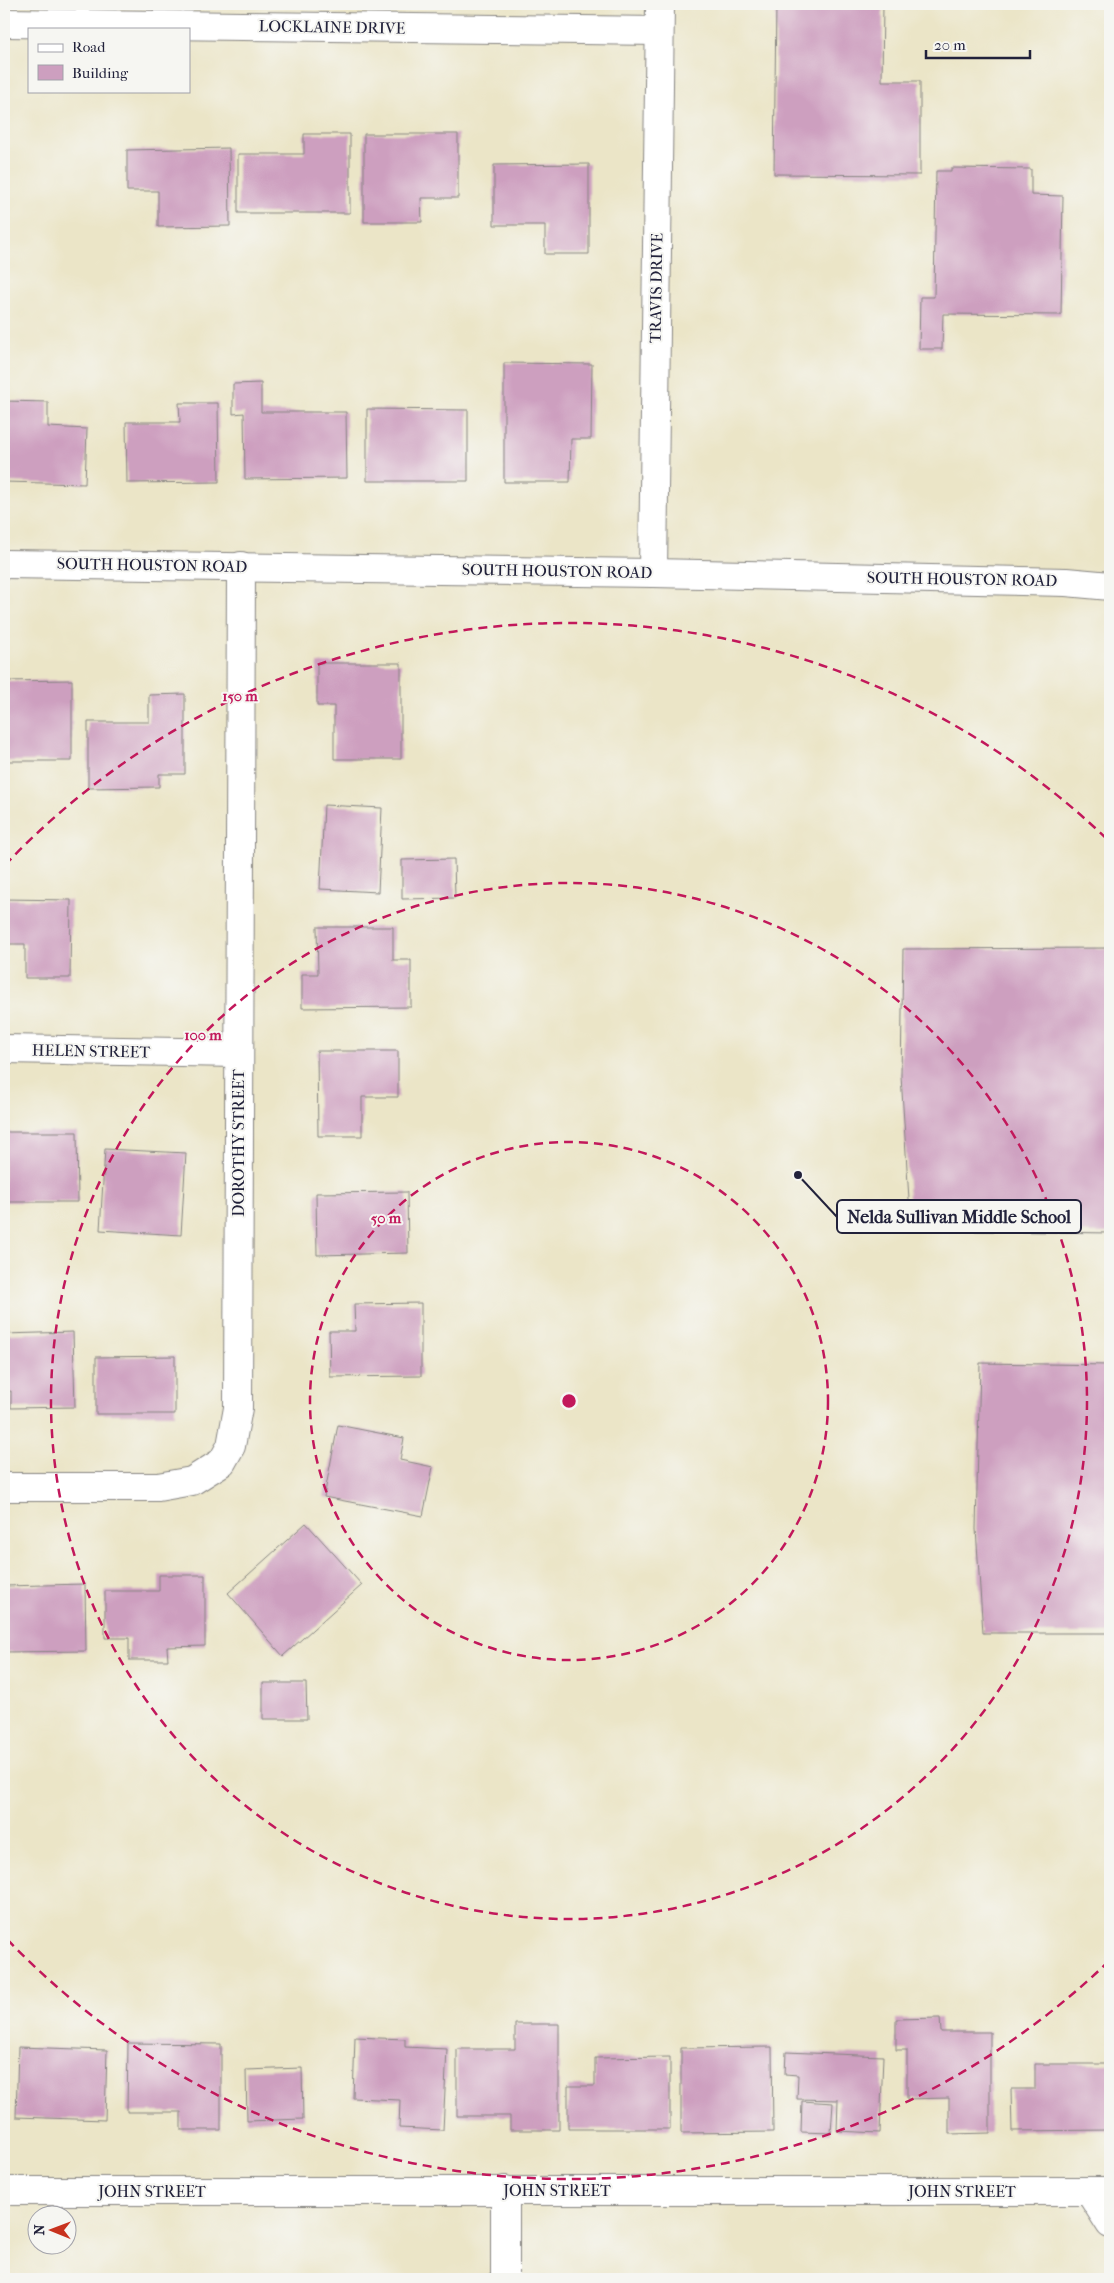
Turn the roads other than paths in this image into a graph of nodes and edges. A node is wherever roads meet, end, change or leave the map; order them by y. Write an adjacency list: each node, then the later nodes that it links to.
1 (660, 4): 3 (street, TRAVIS DRIVE)
2 (4, 24): 3 (street, LOCKLAINE DRIVE)
3 (659, 31): 6 (street, TRAVIS DRIVE)
4 (4, 564): 5 (street, SOUTH HOUSTON ROAD)
5 (241, 566): 6 (street, SOUTH HOUSTON ROAD); 9 (street, DOROTHY STREET)
6 (653, 573): 7 (street, SOUTH HOUSTON ROAD)
7 (1110, 586)
8 (4, 1049): 9 (street, HELEN STREET)
9 (239, 1053): 10 (street, DOROTHY STREET)
10 (4, 1487)
11 (505, 2190): 12 (street, JOHN STREET); 13 (street, JOHN STREET); 15 (street)
12 (4, 2191)
13 (1100, 2191): 14 (street)
14 (1110, 2224)
15 (505, 2279)

